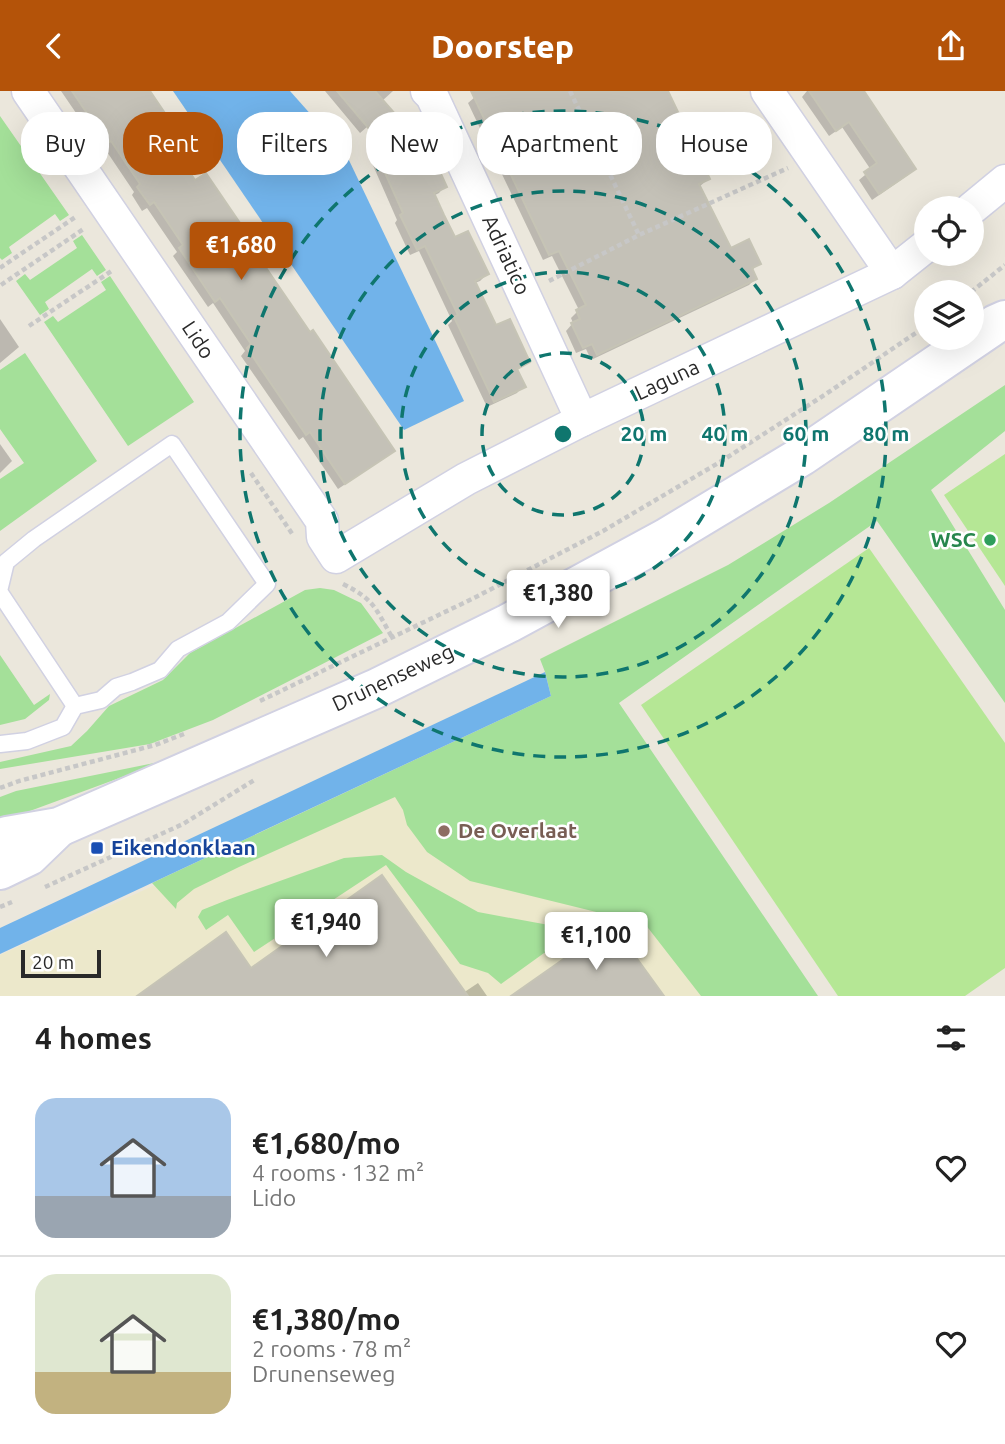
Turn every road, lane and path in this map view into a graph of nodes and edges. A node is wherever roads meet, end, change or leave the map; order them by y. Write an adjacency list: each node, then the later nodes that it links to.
1 (28, 91): 23 (street, Lido)
2 (427, 91): 18 (street, Adriatico)
3 (570, 91): 10 (path)
4 (767, 91): 5 (street)
5 (812, 157): 10 (path); 15 (street)
6 (1005, 181): 7 (street)
7 (984, 198)
8 (76, 216): 13 (path)
9 (85, 228): 17 (path)
10 (639, 235): 18 (path)
11 (914, 256): 15 (street, Laguna)
12 (1005, 265): 16 (path)
13 (0, 268)
14 (113, 270): 20 (path)
15 (892, 273): 22 (street, Laguna)
16 (984, 282)
17 (1, 285)
18 (524, 294): 22 (street, Adriatico)
19 (1002, 319): 31 (street, Drunenseweg)
20 (29, 327)
21 (914, 334): 26 (path, Drunenseweg)
22 (582, 420): 23 (street, Laguna)
23 (336, 557)
24 (0, 587): 27 (lane)
25 (0, 593): 27 (lane)
26 (256, 703)
27 (75, 706): 29 (lane)
28 (194, 730): 30 (path)
29 (0, 744)
30 (0, 788)
31 (59, 827): 32 (street, Drunenseweg); 33 (street, Drunenseweg)
32 (0, 840)
33 (0, 870)

